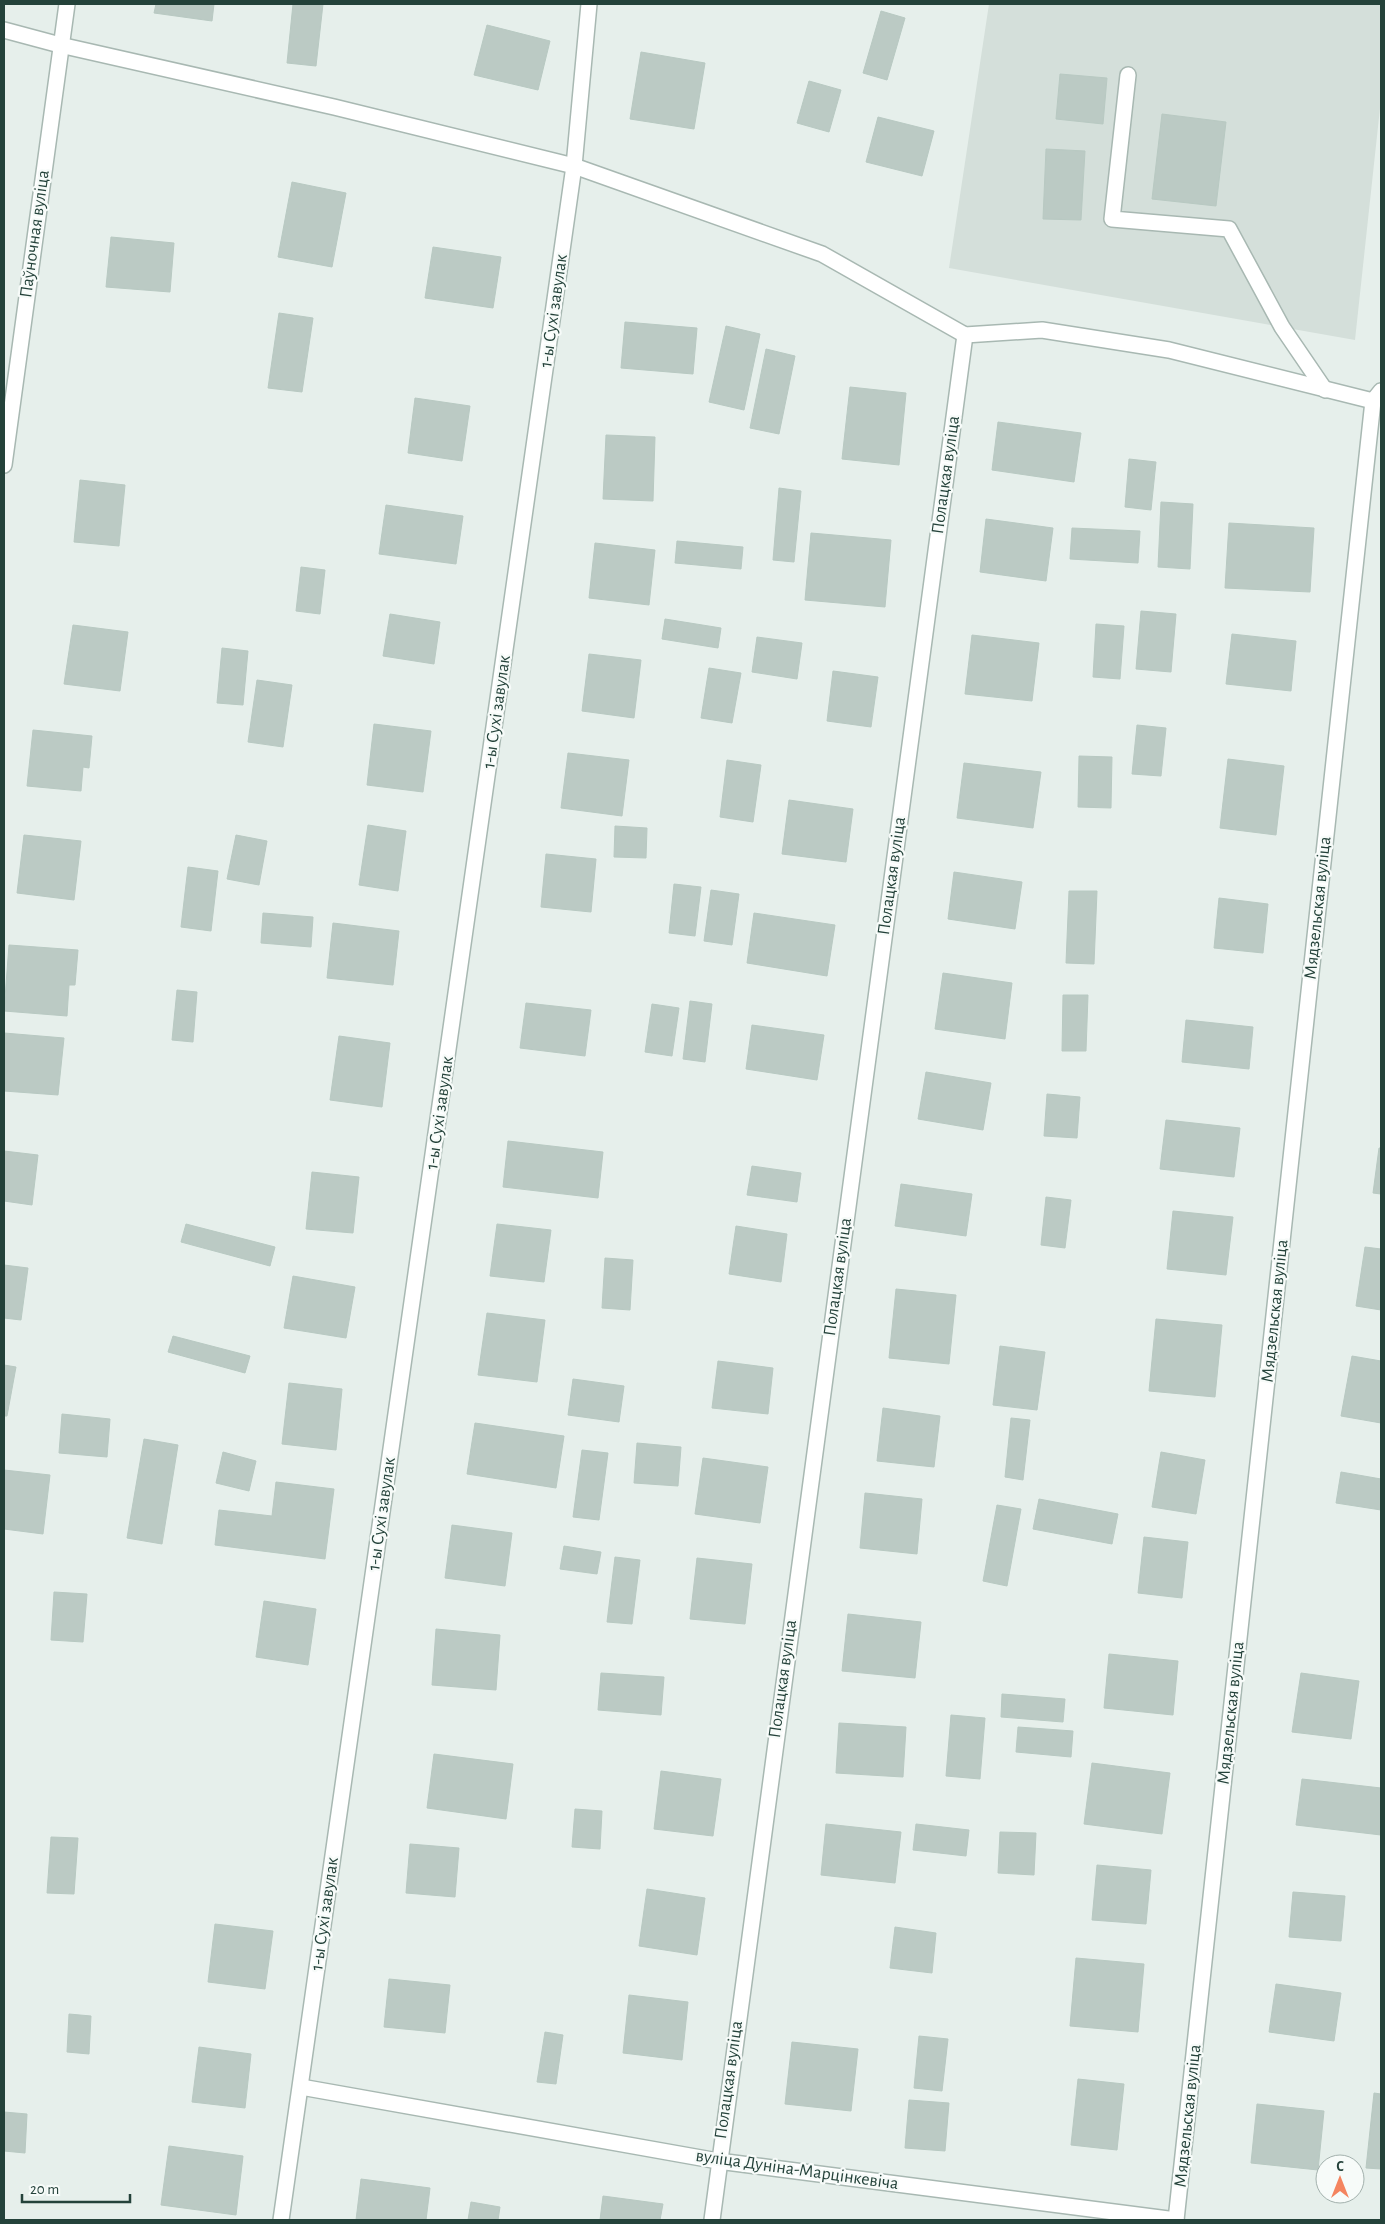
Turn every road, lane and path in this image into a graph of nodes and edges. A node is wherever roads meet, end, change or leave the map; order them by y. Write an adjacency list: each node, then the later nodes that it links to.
1 (67, 4): 4 (street, Паўночная вуліца)
2 (589, 4): 6 (street, 1-ы Сухі завулак)
3 (4, 30): 4 (street)
4 (60, 46): 6 (street); 10 (street, Паўночная вуліца)
5 (1128, 75): 8 (street)
6 (574, 166): 7 (street); 11 (street, 1-ы Сухі завулак)
7 (965, 335): 8 (street); 12 (street, Полацкая вуліца)
8 (1325, 390): 9 (street)
9 (1377, 396): 15 (street, Мядзельская вуліца)
10 (4, 465)
11 (301, 2087): 12 (street, вуліца Дуніна-Марцінкевіча); 13 (street, 1-ы Сухі завулак)
12 (718, 2161): 14 (street, Полацкая вуліца); 15 (street, вуліца Дуніна-Марцінкевіча)
13 (281, 2220)
14 (712, 2220)
15 (1176, 2220)

